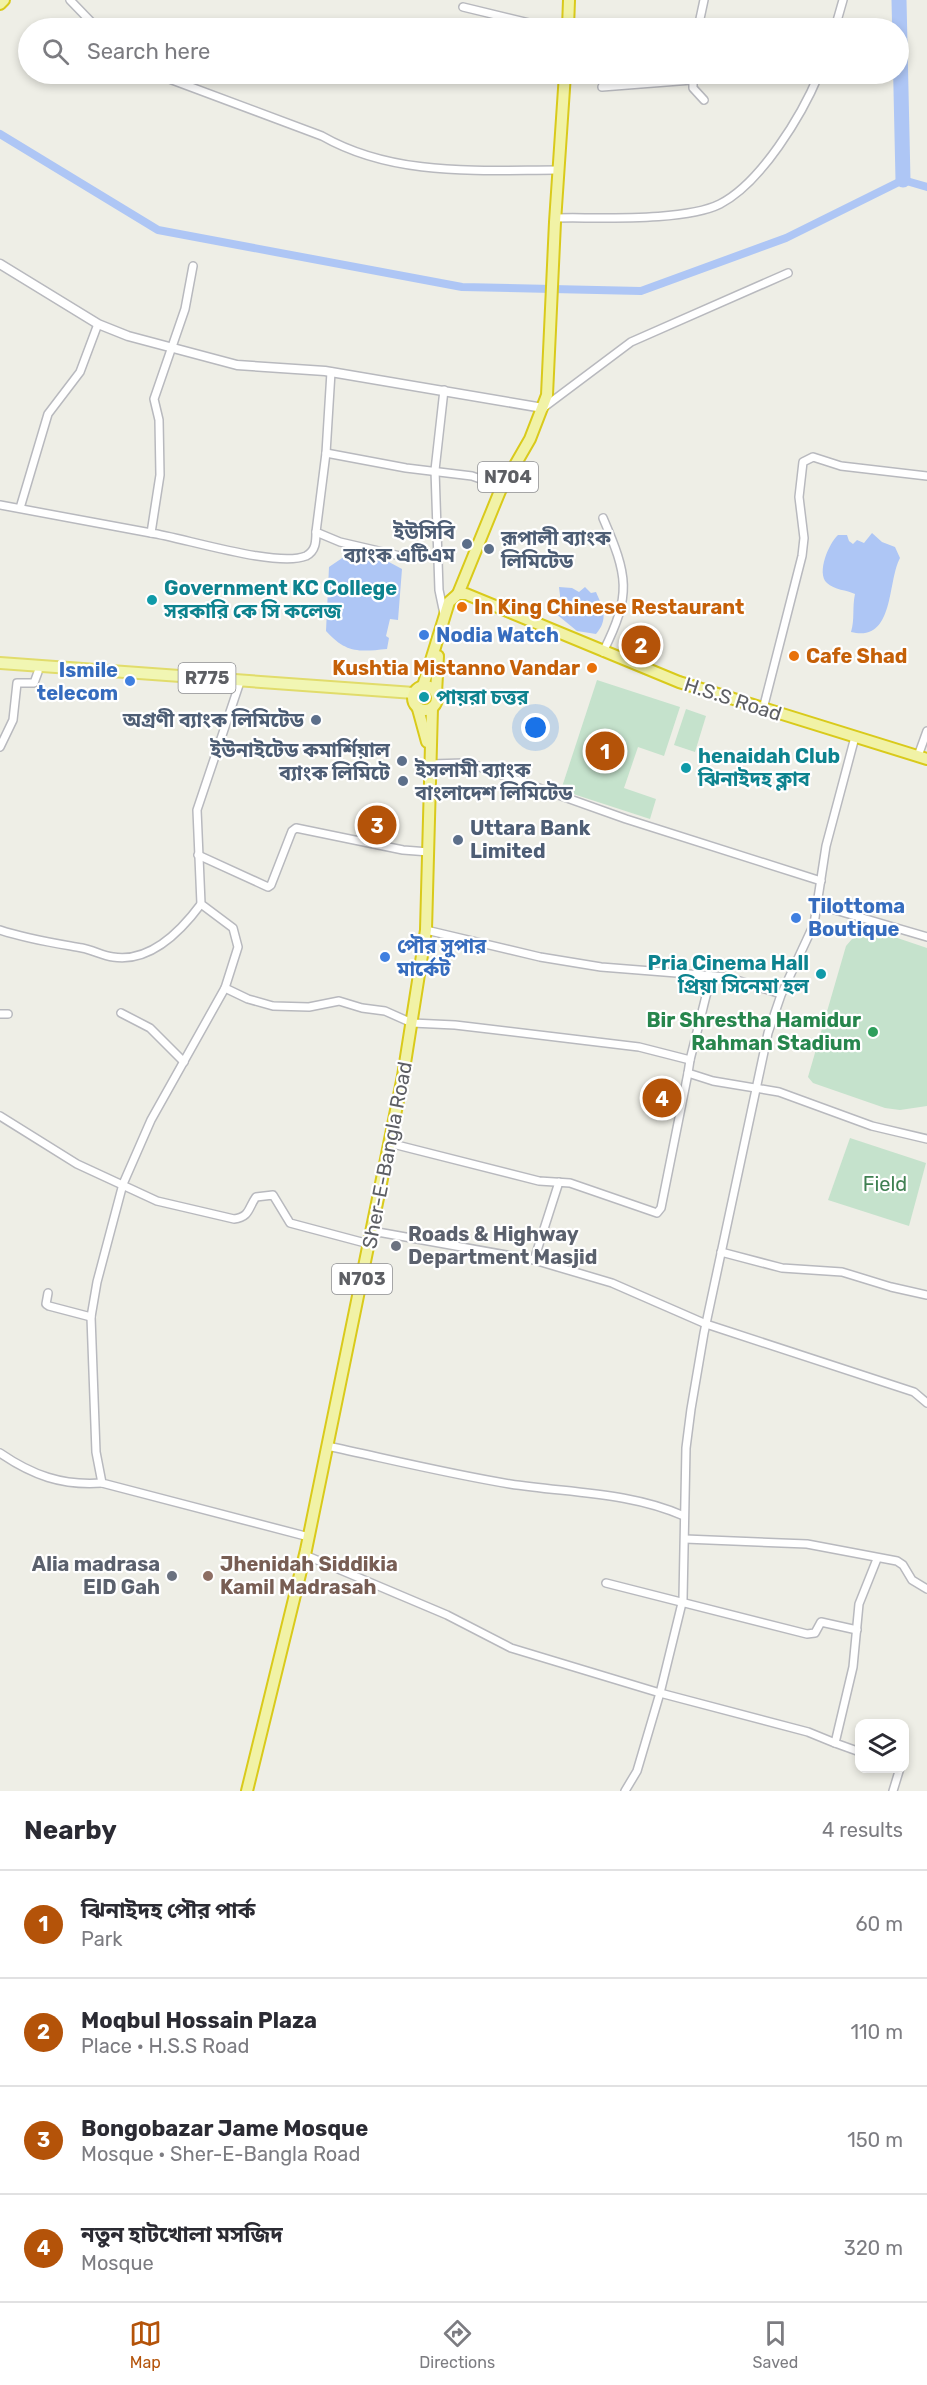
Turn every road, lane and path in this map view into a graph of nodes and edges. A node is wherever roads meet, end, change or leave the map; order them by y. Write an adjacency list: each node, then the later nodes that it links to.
1 (4, 0): 6 (highway)
2 (70, 0): 8 (street)
3 (569, 0): 10 (highway)
4 (704, 0): 11 (street)
5 (843, 0): 12 (street)
6 (0, 3)
7 (463, 7): 9 (street)
8 (87, 18)
9 (509, 18)
10 (568, 18)
11 (700, 18)
12 (838, 18)
13 (183, 84): 20 (street)
14 (564, 84): 20 (highway, N704)
15 (629, 84): 18 (street)
16 (694, 84): 19 (street)
17 (815, 84): 21 (street)
18 (602, 87)
19 (704, 99)
20 (558, 170): 21 (highway, N704)
21 (555, 220): 29 (highway, N704)
22 (0, 264): 25 (street)
23 (193, 266): 26 (street)
24 (788, 273): 29 (street)
25 (98, 324): 26 (street); 35 (street)
26 (170, 347): 27 (street); 38 (street)
27 (331, 372): 28 (street); 30 (street)
28 (444, 390): 29 (street); 31 (street)
29 (543, 408): 33 (highway, N704)
30 (326, 453): 31 (street); 37 (street)
31 (435, 470): 33 (street); 41 (street)
32 (927, 476): 52 (street)
33 (503, 487): 40 (highway, N704)
34 (0, 506): 35 (street)
35 (20, 508): 38 (street)
36 (603, 518): 43 (street)
37 (316, 532): 38 (street); 39 (street)
38 (151, 533)
39 (409, 558)
40 (458, 594): 41 (highway, N703); 43 (highway, H.S.S Road)
41 (445, 616): 42 (highway, N703)
42 (439, 641): 48 (highway, N703); 49 (highway, N703)
43 (603, 652): 52 (highway, H.S.S Road)
44 (0, 663): 50 (main road, R775)
45 (0, 669): 46 (main road, R775)
46 (38, 672): 47 (main road, R775); 55 (street)
47 (239, 686): 50 (main road, R775); 59 (street)
48 (423, 686): 49 (highway); 50 (highway)
49 (436, 693): 51 (highway, N703)
50 (415, 700): 51 (highway); 57 (highway, Sher-E-Bangla Road / N703)
51 (432, 708): 57 (highway, Sher-E-Bangla Road / N703)
52 (764, 709): 54 (highway, H.S.S Road)
53 (927, 730): 56 (street)
54 (855, 737): 56 (highway, H.S.S Road); 60 (street)
55 (0, 747)
56 (922, 758)
57 (431, 762): 58 (highway, Sher-E-Bangla Road / N703); 60 (street)
58 (429, 852): 59 (street); 64 (highway, Sher-E-Bangla Road / N703)
59 (198, 855): 61 (street)
60 (821, 881): 62 (street)
61 (201, 904): 63 (street); 67 (street)
62 (818, 905): 65 (street); 68 (street)
63 (0, 930)
64 (426, 930): 66 (street); 70 (highway, Sher-E-Bangla Road / N703)
65 (927, 937)
66 (711, 976): 68 (street); 71 (street)
67 (225, 988): 70 (street); 72 (street)
68 (781, 994): 74 (street)
69 (121, 1013): 72 (street)
70 (412, 1023): 71 (street); 77 (highway, Sher-E-Bangla Road / N703)
71 (690, 1060): 73 (street)
72 (184, 1062): 79 (street)
73 (688, 1073): 74 (street); 78 (street)
74 (757, 1089): 76 (street); 82 (street)
75 (0, 1116): 79 (street)
76 (927, 1139)
77 (389, 1143): 78 (street); 80 (highway, Sher-E-Bangla Road / N703)
78 (559, 1182): 83 (street)
79 (123, 1184): 81 (street); 86 (street)
80 (372, 1231): 81 (highway, Sher-E-Bangla Road / N703); 83 (street)
81 (369, 1244): 89 (highway, Sher-E-Bangla Road / N703)
82 (721, 1252): 85 (street); 87 (street)
83 (534, 1260): 87 (street)
84 (48, 1293): 86 (street)
85 (927, 1295)
86 (91, 1317): 91 (street)
87 (706, 1324): 88 (street); 92 (street)
88 (927, 1403)
89 (327, 1446): 92 (street); 93 (highway, Sher-E-Bangla Road / N703)
90 (0, 1453): 91 (street)
91 (102, 1483): 93 (street)
92 (684, 1516): 94 (street)
93 (309, 1537): 95 (highway, Sher-E-Bangla Road / N703)
94 (685, 1539): 96 (street); 99 (street)
95 (305, 1555): 101 (street); 105 (highway, Sher-E-Bangla Road / N703)
96 (877, 1559): 98 (street); 100 (street)
97 (606, 1583): 99 (street)
98 (927, 1589)
99 (681, 1604): 100 (street); 101 (street)
100 (857, 1630): 102 (street)
101 (660, 1693): 102 (street); 106 (street)
102 (835, 1743): 103 (street)
103 (855, 1750)
104 (898, 1773): 107 (street)
105 (248, 1791)
106 (625, 1791)
107 (893, 1791)

